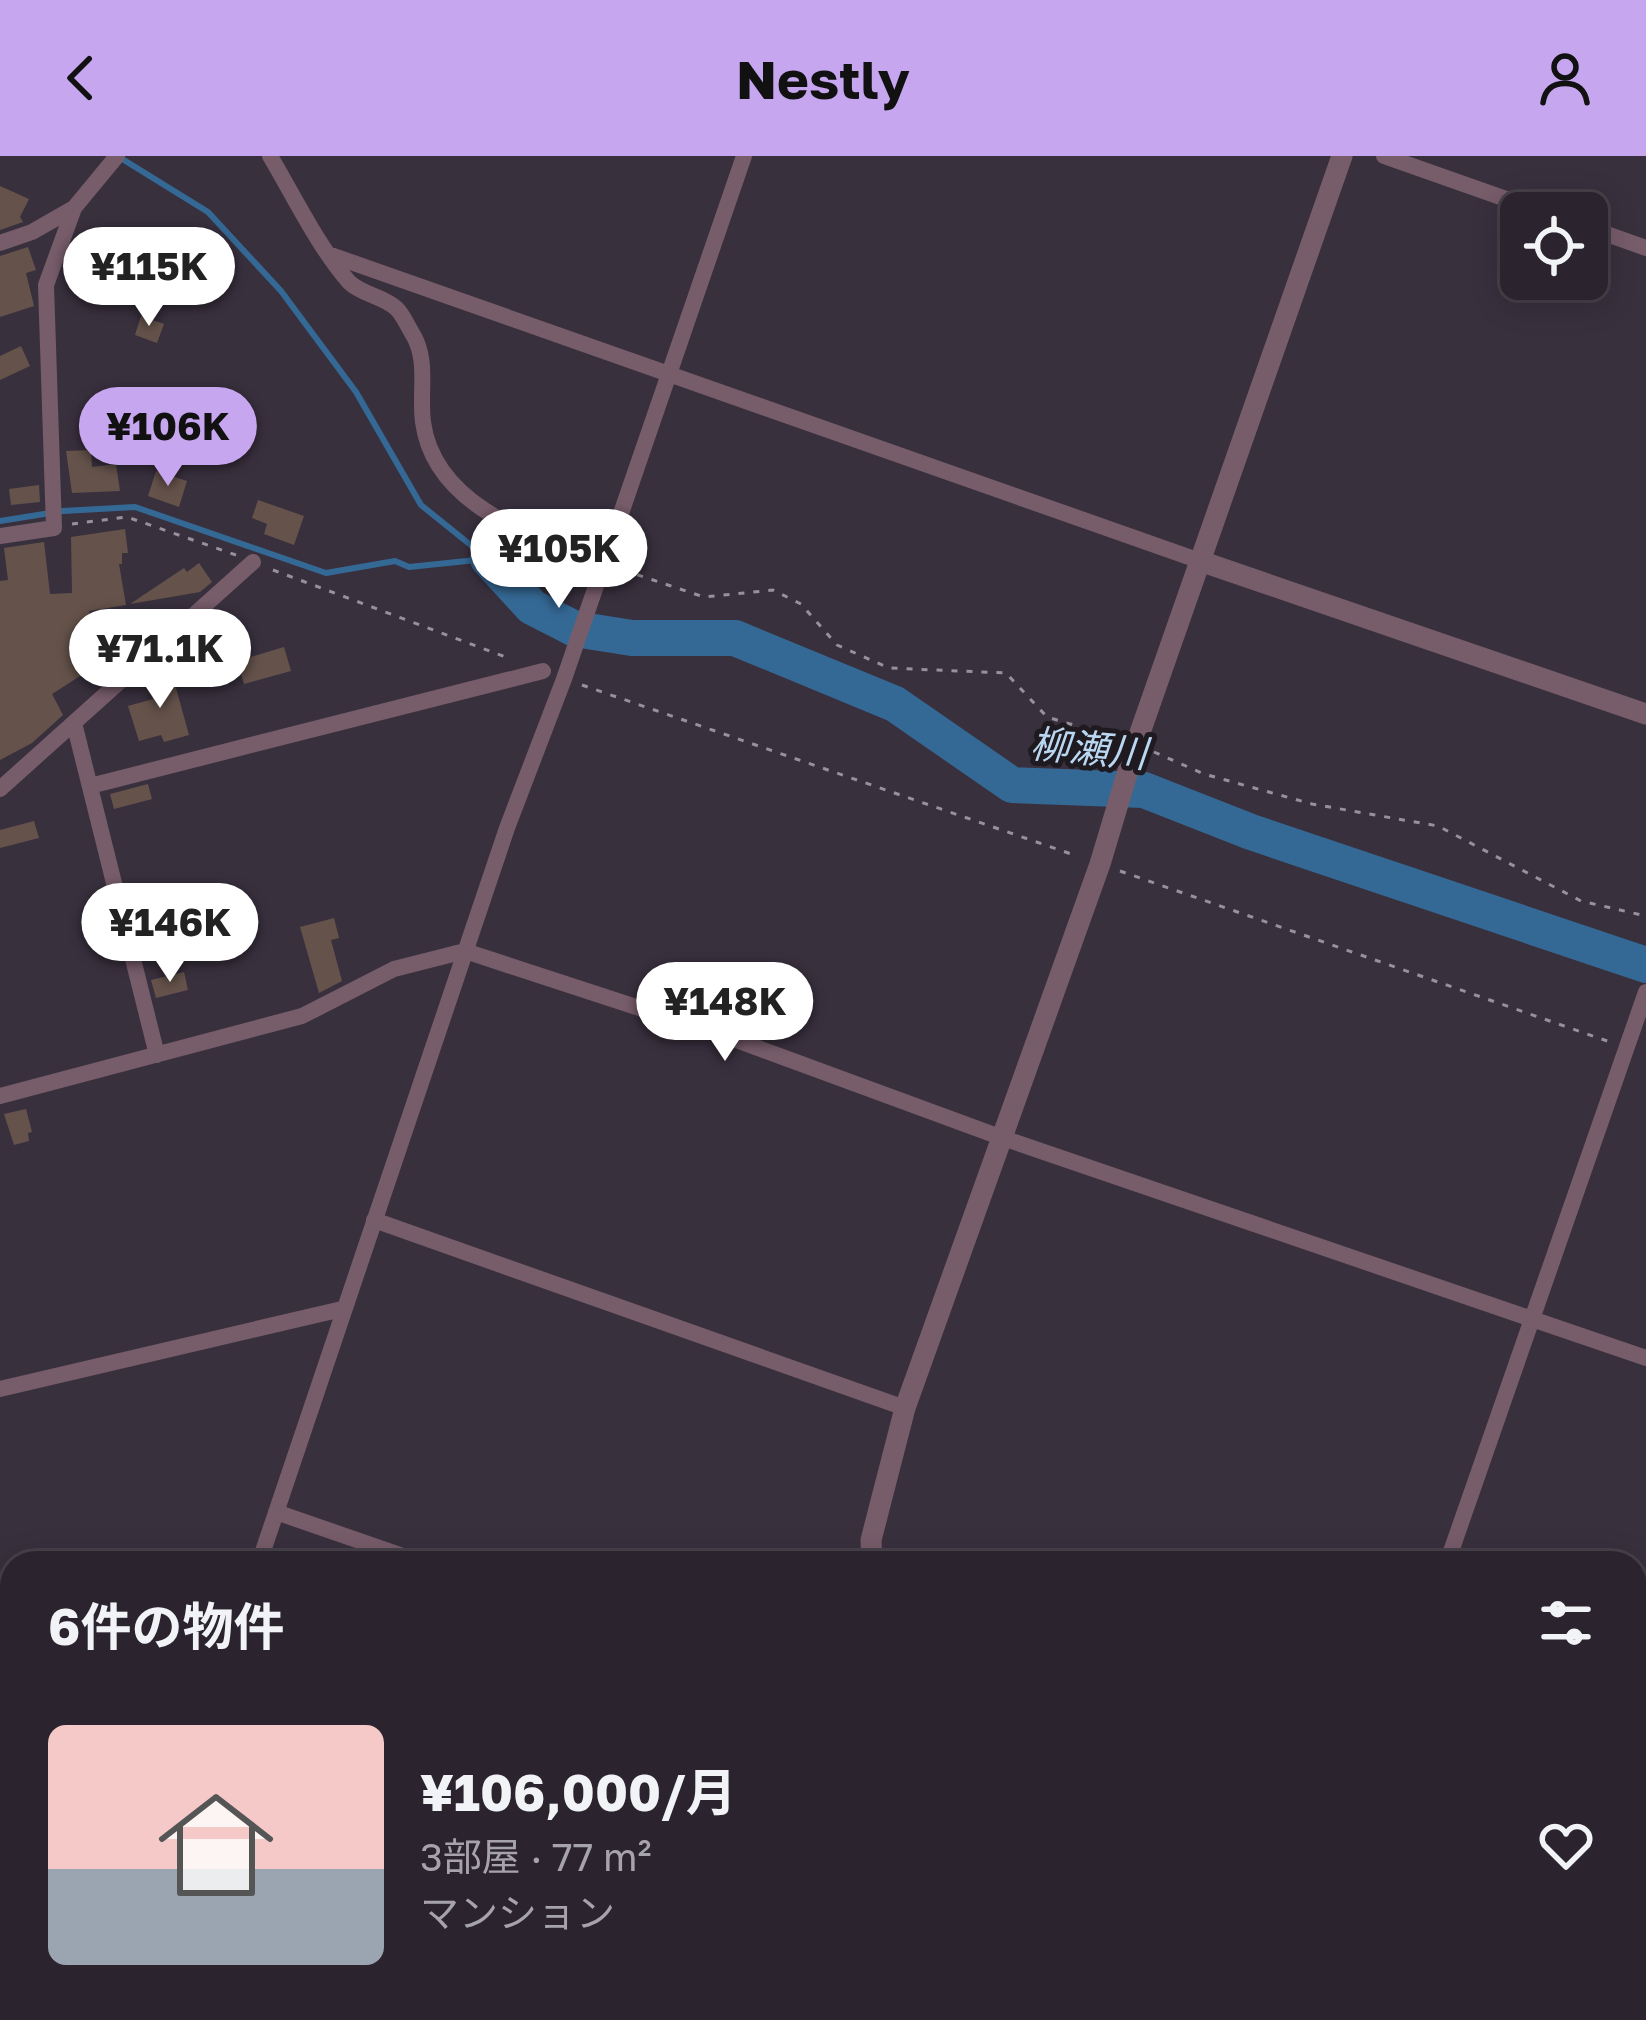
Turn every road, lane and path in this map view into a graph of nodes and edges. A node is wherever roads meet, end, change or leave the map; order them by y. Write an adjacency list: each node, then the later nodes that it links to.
1 (117, 156): 7 (street)
2 (270, 156): 11 (street)
3 (743, 156): 12 (street)
4 (1342, 156): 16 (street)
5 (1384, 156): 6 (street)
6 (1500, 197)
7 (78, 203): 9 (street); 13 (street)
8 (1608, 234): 10 (street)
9 (0, 244)
10 (1646, 248)
11 (328, 254): 12 (street); 17 (street)
12 (670, 374): 16 (street); 17 (street)
13 (54, 518): 14 (street); 15 (path)
14 (0, 536)
15 (253, 562): 18 (path); 21 (street)
16 (1203, 562): 20 (street); 22 (street)
17 (603, 567): 19 (street); 22 (path)
18 (543, 671): 23 (street)
19 (565, 674): 25 (path); 27 (street)
20 (1646, 714)
21 (74, 723): 23 (street); 24 (street)
22 (1136, 744): 25 (street); 26 (path)
23 (90, 786): 30 (street)
24 (0, 789)
25 (1100, 864): 29 (path); 32 (street)
26 (1646, 916)
27 (465, 950): 30 (street); 32 (street); 33 (street)
28 (1646, 992): 29 (street)
29 (1627, 1047): 35 (street)
30 (158, 1055): 31 (street)
31 (0, 1096)
32 (1000, 1137): 35 (street); 38 (street)
33 (374, 1220): 34 (street); 38 (street)
34 (342, 1309): 37 (street); 39 (street)
35 (1532, 1319): 36 (street); 43 (street)
36 (1646, 1358)
37 (0, 1389)
38 (904, 1408): 42 (street)
39 (276, 1512): 40 (street); 41 (street)
40 (263, 1551)
41 (388, 1551)
42 (872, 1551)
43 (1451, 1551)

